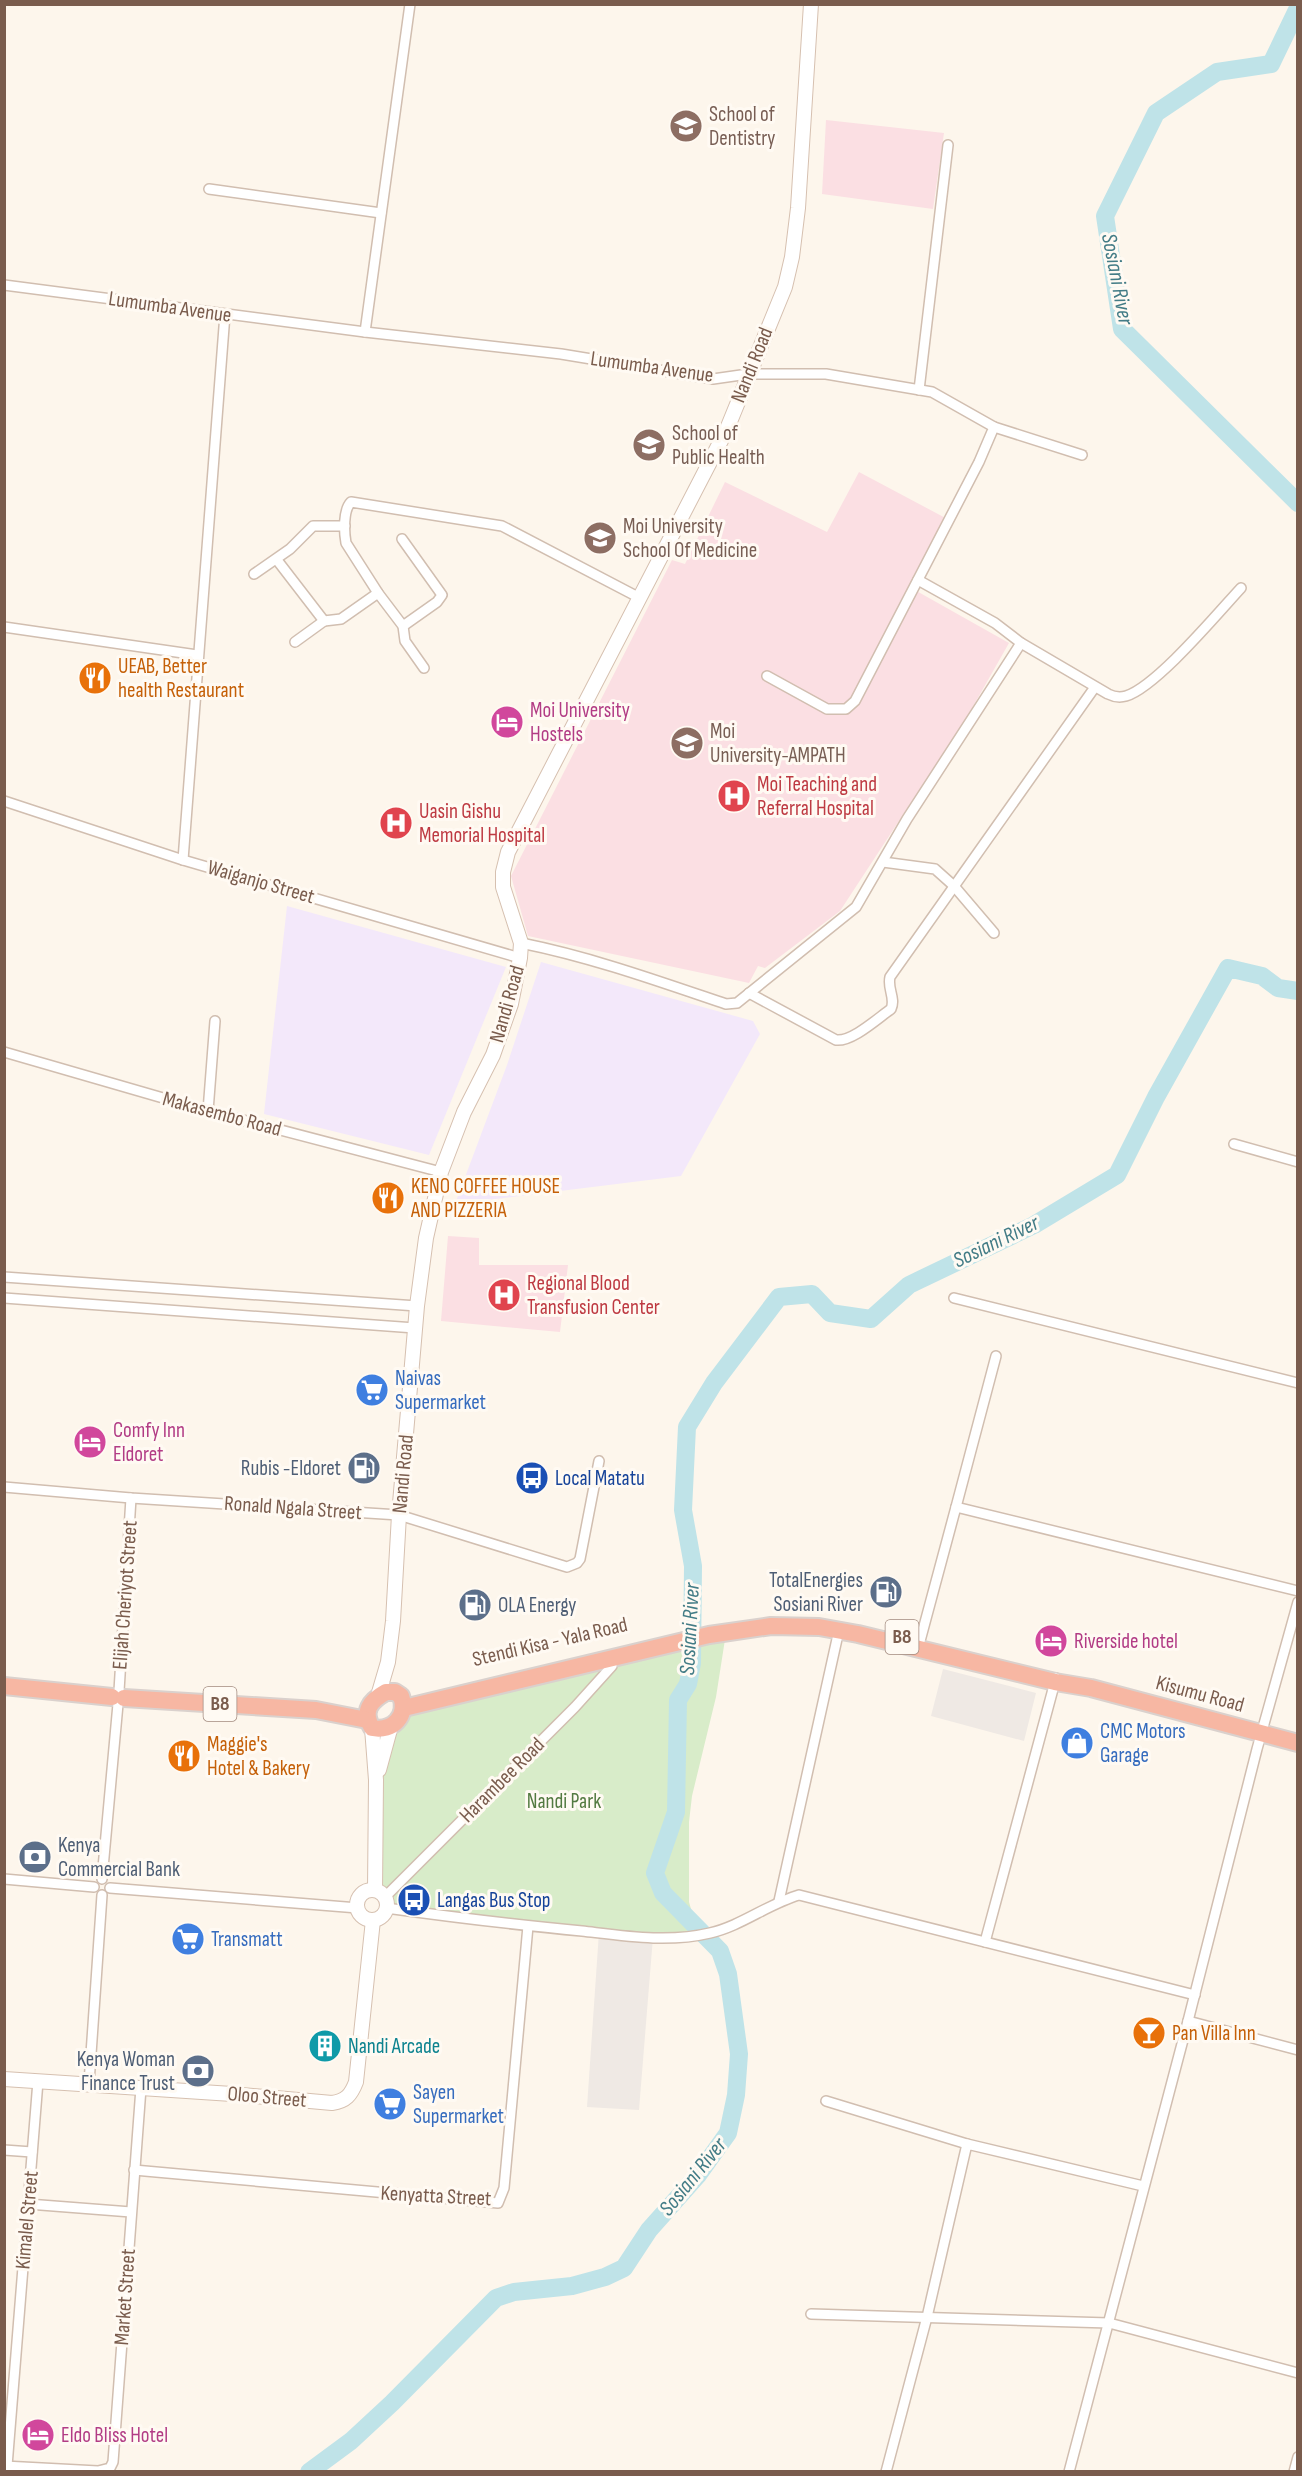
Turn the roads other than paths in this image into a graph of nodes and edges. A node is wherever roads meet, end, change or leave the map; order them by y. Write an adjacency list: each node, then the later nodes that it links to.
1 (410, 4): 5 (street)
2 (811, 4): 9 (street, Nandi Road)
3 (948, 145): 10 (street)
4 (209, 189): 5 (street)
5 (381, 213): 8 (street)
6 (4, 285): 7 (street, Lumumba Avenue)
7 (225, 314): 8 (street, Lumumba Avenue); 26 (street)
8 (365, 332): 9 (street, Lumumba Avenue)
9 (748, 374): 10 (street, Lumumba Avenue); 20 (street, Nandi Road)
10 (919, 390): 11 (street, Lumumba Avenue)
11 (994, 427): 12 (street, Lumumba Avenue); 17 (street)
12 (1082, 455)
13 (345, 526): 15 (street); 19 (street); 20 (street)
14 (402, 539): 22 (street)
15 (277, 560): 16 (street); 21 (street)
16 (254, 574)
17 (918, 580): 25 (street); 28 (street)
18 (1241, 588): 29 (street)
19 (378, 593): 21 (street); 22 (street)
20 (638, 597): 35 (street, Nandi Road)
21 (324, 621): 24 (street)
22 (403, 626): 27 (street)
23 (4, 627): 26 (street)
24 (296, 642)
25 (1021, 643): 29 (street); 32 (street)
26 (197, 656): 31 (street)
27 (424, 668)
28 (767, 676)
29 (1095, 687): 33 (street)
30 (4, 801): 31 (street, Waiganjo Street)
31 (183, 860): 36 (street, Waiganjo Street)
32 (883, 862): 33 (street); 37 (street)
33 (954, 886): 34 (street); 37 (street)
34 (994, 933)
35 (521, 943): 36 (street, Nandi Road); 37 (street)
36 (520, 958): 43 (street, Nandi Road)
37 (749, 993)
38 (215, 1021): 40 (street)
39 (4, 1052): 40 (street, Makasembo Road)
40 (208, 1111): 43 (street, Makasembo Road)
41 (1234, 1144): 42 (street)
42 (1298, 1162)
43 (441, 1172): 47 (street, Nandi Road)
44 (4, 1278): 47 (street)
45 (4, 1298): 48 (street)
46 (954, 1298): 50 (street)
47 (417, 1306): 48 (street, Nandi Road)
48 (415, 1328): 55 (street, Nandi Road)
49 (996, 1356): 54 (street)
50 (1298, 1383)
51 (599, 1461): 55 (street, Ronald Ngala Street)
52 (4, 1486): 53 (street, Ronald Ngala Street)
53 (131, 1498): 55 (street, Ronald Ngala Street); 67 (street, Elijah Cheriyot Street)
54 (956, 1507): 56 (street); 61 (street)
55 (399, 1515): 63 (street, Nandi Road)
56 (1298, 1591)
57 (1298, 1602): 71 (street)
58 (839, 1630): 59 (highway, Stendi Kisa - Yala Road / B8); 64 (highway, Stendi Kisa - Yala Road / B8); 80 (street)
59 (709, 1632): 60 (highway, Stendi Kisa - Yala Road / B8); 61 (highway, B8)
60 (676, 1639): 62 (highway, B8); 68 (highway, Stendi Kisa - Yala Road / B8)
61 (920, 1641): 64 (highway, B8)
62 (612, 1659): 68 (highway, B8); 79 (street, Harambee Road)
63 (388, 1662): 68 (street, Nandi Road); 69 (street, Nandi Road)
64 (1056, 1678): 66 (highway, Stendi Kisa - Yala Road / B8); 84 (street)
65 (4, 1686): 67 (highway, B8)
66 (1090, 1688): 71 (highway, Kisumu Road / B8)
67 (118, 1698): 69 (highway, B8); 75 (street, Elijah Cheriyot Street)
68 (400, 1700): 69 (highway, B8); 70 (highway)
69 (372, 1713): 70 (highway, B8); 73 (street, Nandi Road)
70 (391, 1726): 73 (street, Nandi Road)
71 (1262, 1734): 72 (highway, Kisumu Road / B8); 85 (street)
72 (1298, 1743)
73 (376, 1780): 79 (street, Nandi Road)
74 (4, 1879): 76 (street)
75 (102, 1879): 76 (street); 77 (street)
76 (94, 1887): 78 (street)
77 (110, 1888): 78 (street); 81 (street)
78 (102, 1895): 90 (street)
79 (382, 1899): 81 (street); 82 (street); 83 (street)
80 (779, 1901): 83 (street); 84 (street)
81 (358, 1908): 82 (street)
82 (373, 1920): 91 (street, Oloo Street)
83 (528, 1926): 96 (street, Kenyatta Street)
84 (985, 1942): 85 (street)
85 (1195, 1995): 86 (street)
86 (1188, 2021): 87 (street); 97 (street)
87 (1298, 2050)
88 (4, 2079): 89 (street, Oloo Street)
89 (38, 2081): 90 (street, Oloo Street); 95 (street, Kimalel Street)
90 (88, 2084): 91 (street, Oloo Street)
91 (141, 2088): 96 (street, Market Street)
92 (826, 2101): 93 (street)
93 (968, 2144): 97 (street); 101 (street)
94 (4, 2150): 95 (street)
95 (32, 2152): 98 (street, Kimalel Street)
96 (134, 2170): 99 (street, Market Street)
97 (1143, 2186): 102 (street)
98 (28, 2204): 99 (street); 105 (street, Kimalel Street)
99 (131, 2212): 106 (street, Market Street)
100 (811, 2314): 101 (street)
101 (927, 2317): 102 (street); 107 (street)
102 (1109, 2323): 103 (street); 108 (street)
103 (1298, 2373)
104 (1298, 2457): 109 (street)
105 (6, 2466): 106 (street)
106 (73, 2471)
107 (885, 2472)
108 (1069, 2472)
109 (1294, 2472)

